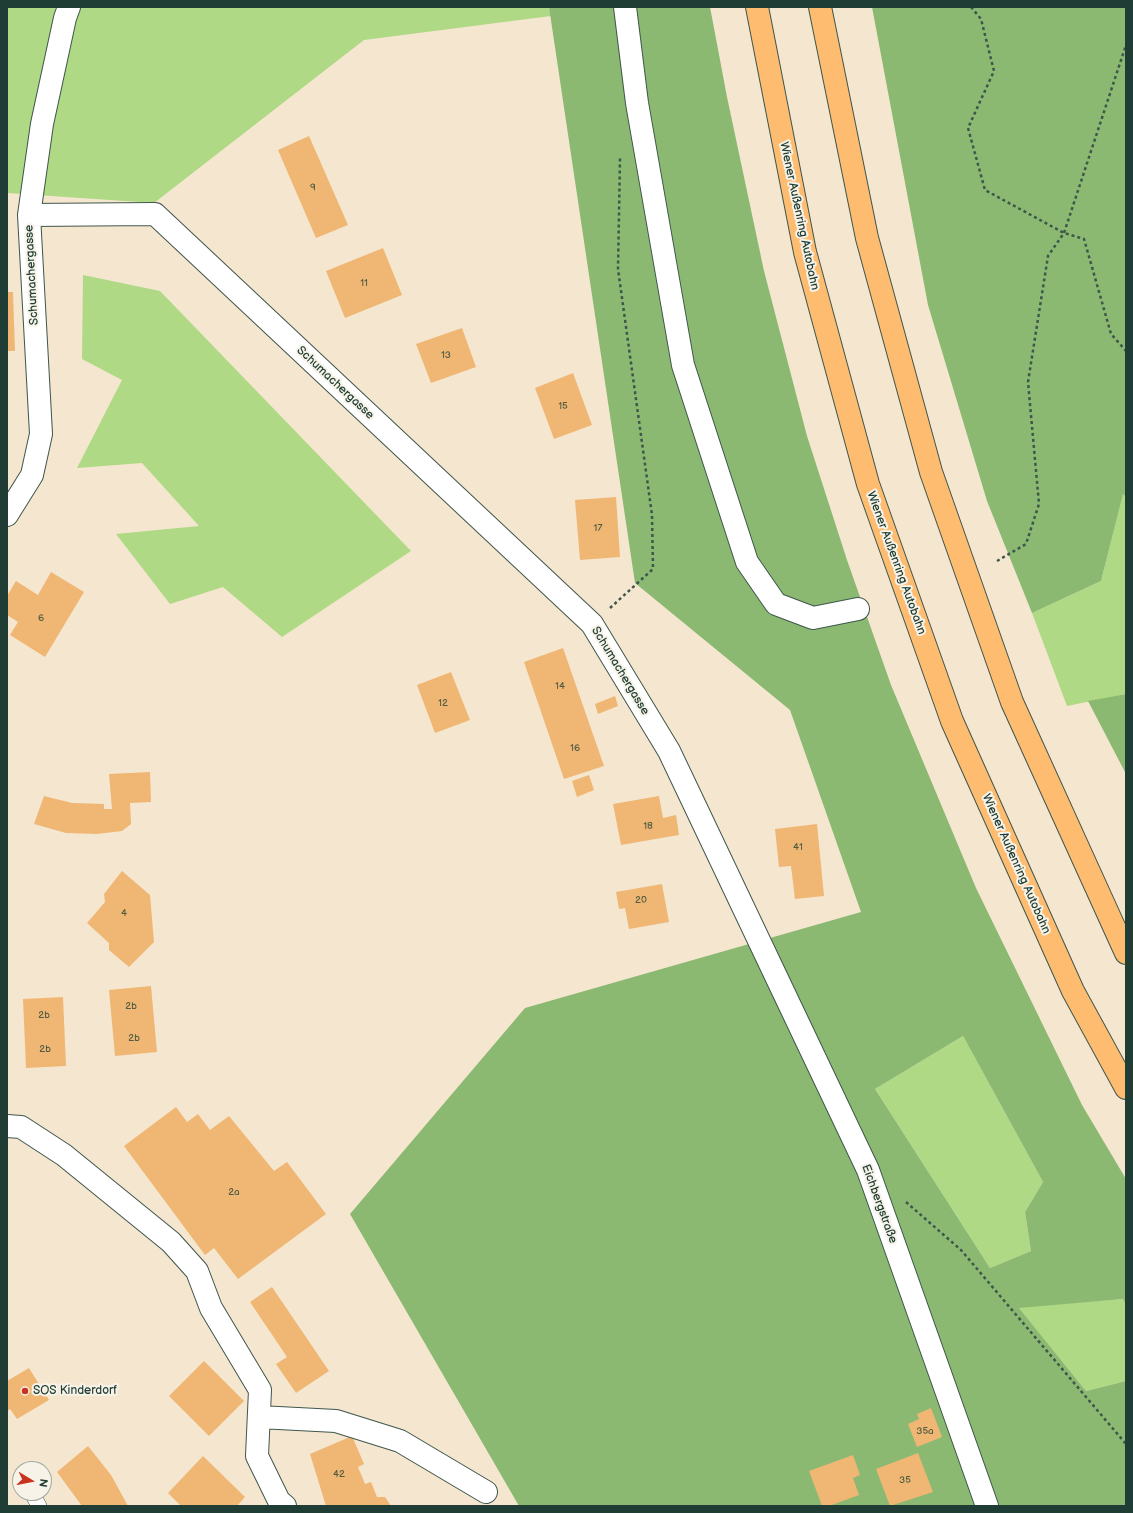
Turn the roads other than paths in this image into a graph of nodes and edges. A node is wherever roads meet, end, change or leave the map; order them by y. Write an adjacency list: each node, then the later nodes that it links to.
1 (69, 7): 5 (street)
2 (625, 7): 7 (street)
3 (756, 7): 10 (highway, Wiener Außenring Autobahn)
4 (820, 7): 9 (highway)
5 (29, 215): 6 (street, Schumachergasse); 8 (street, Schumachergasse)
6 (7, 515)
7 (858, 609)
8 (746, 913): 15 (street, Eichbergstraße)
9 (1126, 953)
10 (1126, 1088)
11 (7, 1126): 12 (street)
12 (259, 1418): 13 (street); 14 (street)
13 (486, 1492)
14 (285, 1506)
15 (988, 1506)

